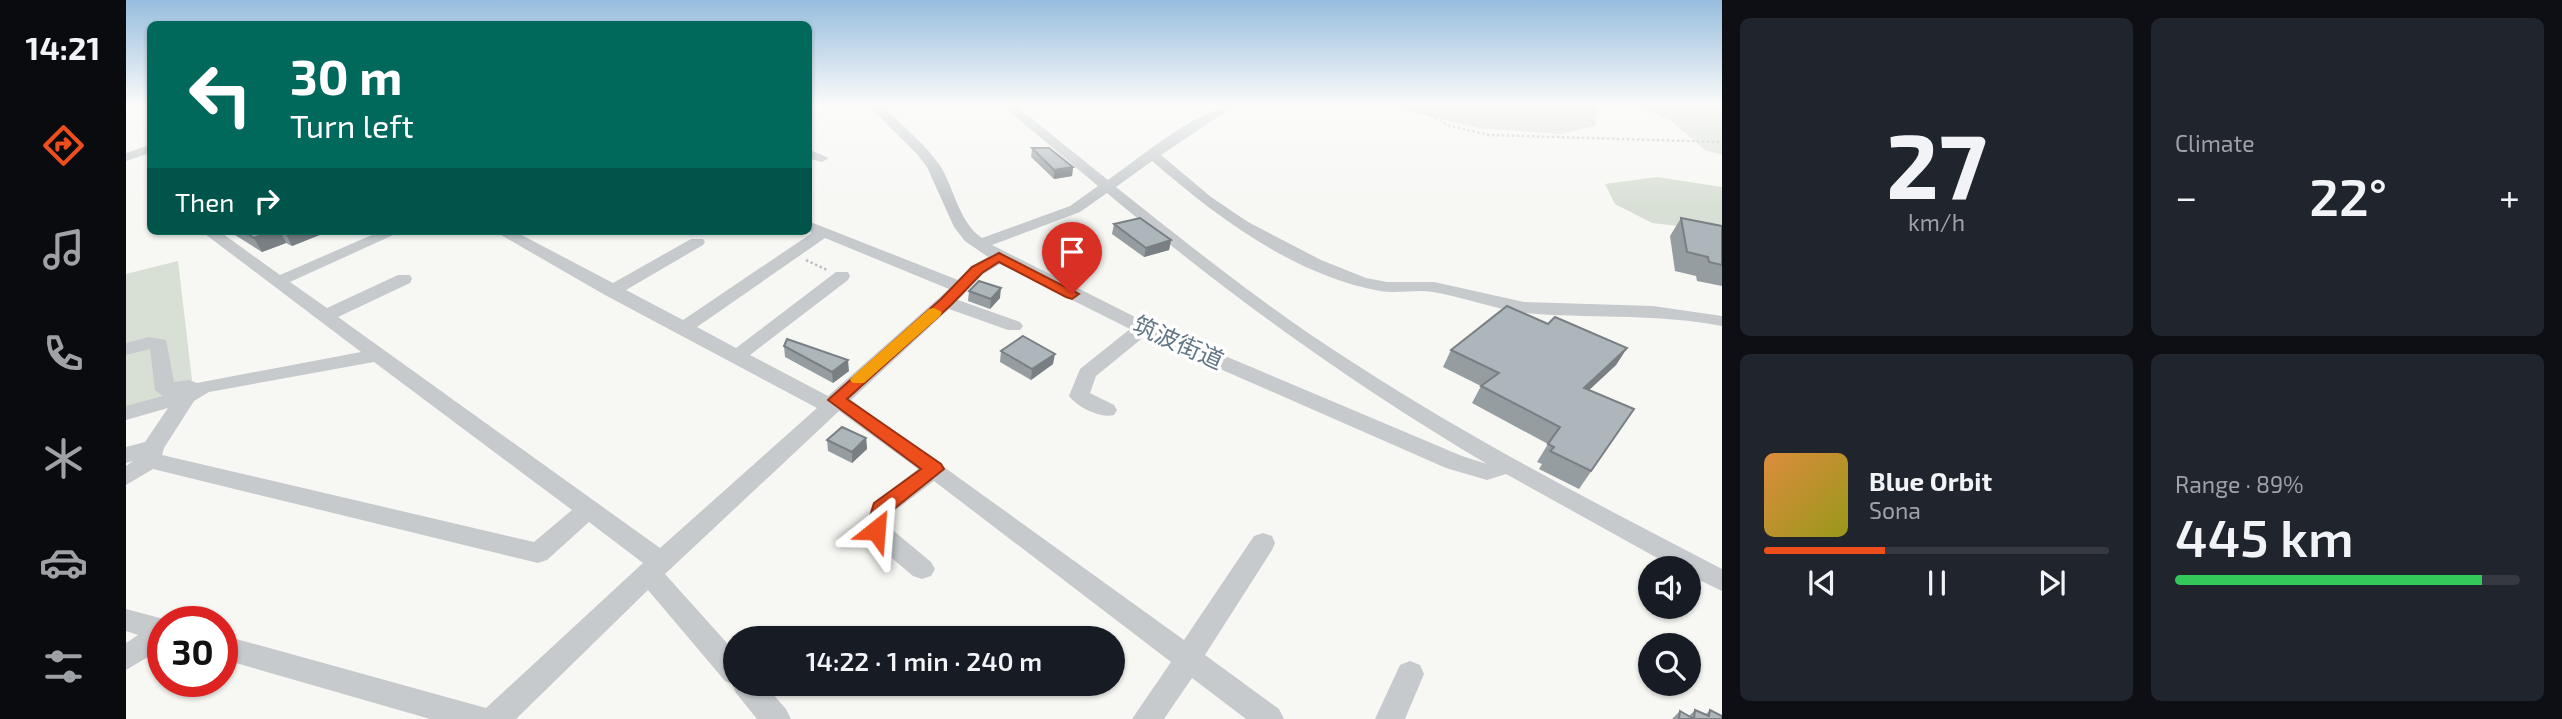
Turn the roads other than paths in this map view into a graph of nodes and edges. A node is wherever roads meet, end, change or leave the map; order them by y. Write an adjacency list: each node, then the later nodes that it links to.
1 (910, 140): 14 (street, 筑波街道)
2 (1051, 140): 7 (street)
3 (1177, 140): 5 (street)
4 (147, 150): 6 (street)
5 (1153, 155): 7 (street); 21 (street)
6 (126, 157)
7 (1108, 185): 14 (street); 32 (street)
8 (816, 229): 19 (street)
9 (215, 235): 17 (street)
10 (385, 235): 17 (street)
11 (509, 235): 18 (street)
12 (810, 235): 23 (street)
13 (697, 242): 18 (street)
14 (989, 251): 19 (street); 24 (street, 筑波街道)
15 (842, 276): 27 (street)
16 (404, 279): 20 (street)
17 (279, 281): 20 (street)
18 (611, 291): 23 (street)
19 (953, 295): 22 (street); 29 (street)
20 (327, 316): 26 (street)
21 (1722, 321)
22 (1014, 326)
23 (685, 327): 27 (street)
24 (1143, 328): 30 (street); 33 (street, 筑波街道)
25 (126, 349): 28 (street)
26 (380, 355): 28 (street); 41 (street)
27 (738, 355): 29 (street)
28 (196, 391): 31 (street); 34 (street)
29 (833, 403): 37 (street); 43 (street)
30 (1107, 410)
31 (126, 413)
32 (1437, 425): 33 (street); 36 (street)
33 (1412, 444): 38 (street, 筑波街道)
34 (151, 454): 35 (street); 39 (street); 41 (street)
35 (126, 455)
36 (1507, 466): 38 (street); 40 (street)
37 (934, 469): 44 (street); 52 (street)
38 (1480, 472): 40 (street, 筑波街道)
39 (126, 478)
40 (1573, 502): 45 (street)
41 (587, 510): 43 (street)
42 (1263, 543): 52 (street)
43 (654, 568): 50 (street); 56 (street)
44 (922, 569)
45 (1722, 581)
46 (126, 620): 47 (street)
47 (147, 626)
48 (147, 643): 51 (street)
49 (238, 652): 55 (street)
50 (723, 657)
51 (126, 658)
52 (1190, 659): 58 (street); 59 (street)
53 (1410, 674): 60 (street)
54 (756, 696): 57 (street)
55 (478, 719)
56 (496, 719)
57 (776, 719)
58 (1147, 719)
59 (1269, 719)
60 (1390, 719)

